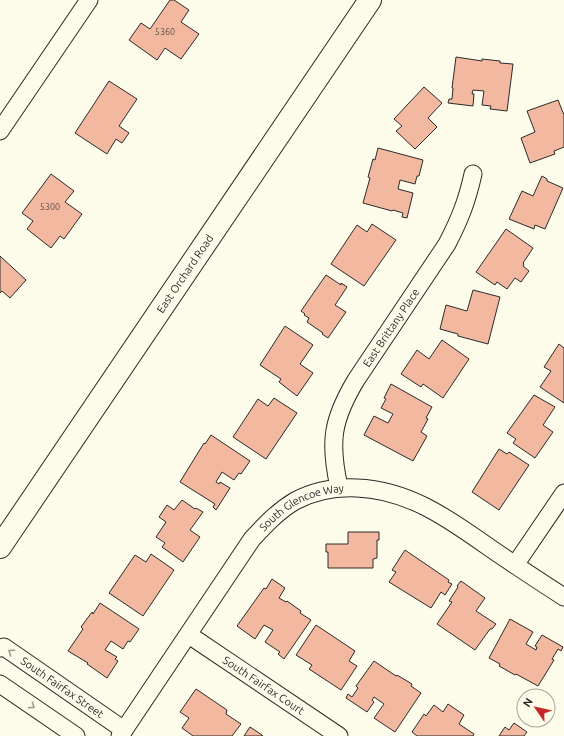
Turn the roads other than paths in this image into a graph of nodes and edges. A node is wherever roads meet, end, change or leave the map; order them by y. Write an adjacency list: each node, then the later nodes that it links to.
1 (89, 0): 3 (street)
2 (370, 0): 7 (street, East Orchard Road)
3 (0, 131)
4 (473, 174): 5 (street, East Brittany Place)
5 (339, 487): 8 (street, South Glencoe Way); 10 (street, South Glencoe Way)
6 (564, 492): 8 (street)
7 (0, 547)
8 (515, 565): 9 (street, South Glencoe Way)
9 (564, 597)
10 (189, 634): 13 (street, South Glencoe Way); 15 (street, South Fairfax Court)
11 (0, 648): 13 (street, South Fairfax Street, one-way to 11)
12 (0, 684): 14 (street, one-way to 14)
13 (122, 733)
14 (76, 736)
15 (339, 736)

